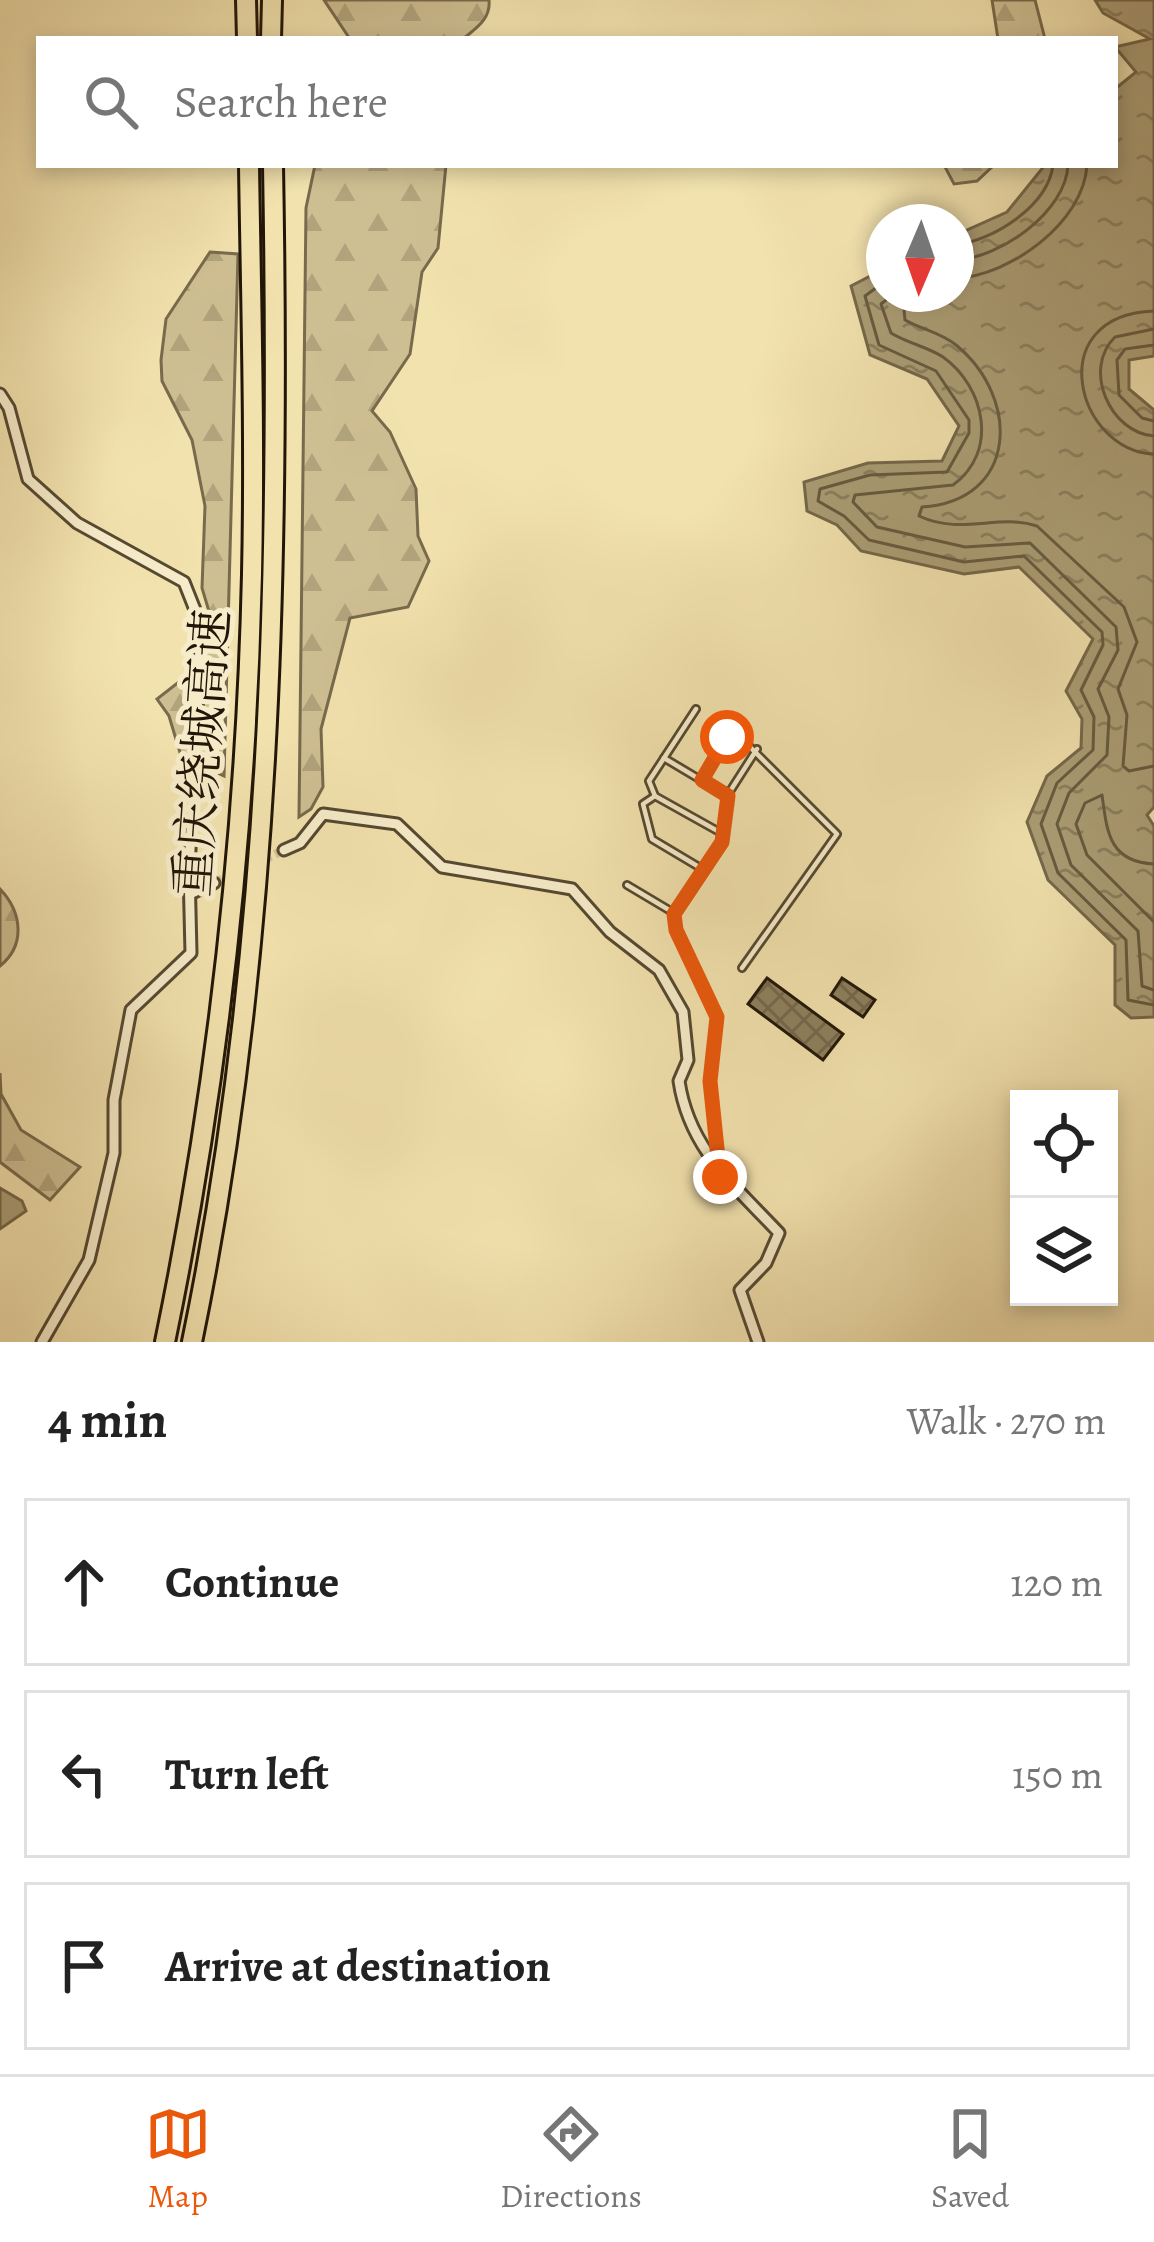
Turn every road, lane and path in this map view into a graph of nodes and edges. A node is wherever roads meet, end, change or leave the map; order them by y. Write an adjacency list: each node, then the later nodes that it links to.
1 (246, 0): 3 (highway)
2 (272, 0): 4 (highway)
3 (247, 36)
4 (271, 36)
5 (249, 168): 24 (highway, 重庆绕城高速)
6 (273, 168): 25 (highway, 重庆绕城高速)
7 (0, 394): 19 (street)
8 (696, 709): 10 (lane)
9 (757, 749): 11 (lane); 13 (lane); 21 (lane)
10 (664, 758): 11 (lane); 12 (lane)
11 (702, 780): 13 (lane)
12 (655, 796): 14 (lane); 16 (lane)
13 (728, 796): 14 (lane)
14 (723, 834): 16 (lane)
15 (284, 850): 22 (street)
16 (704, 870): 20 (lane)
17 (214, 884): 19 (street)
18 (627, 885): 20 (lane)
19 (190, 894): 23 (street)
20 (674, 914): 22 (lane)
21 (742, 968)
22 (720, 1177): 26 (street)
23 (42, 1342)
24 (166, 1342)
25 (192, 1342)
26 (758, 1342)

